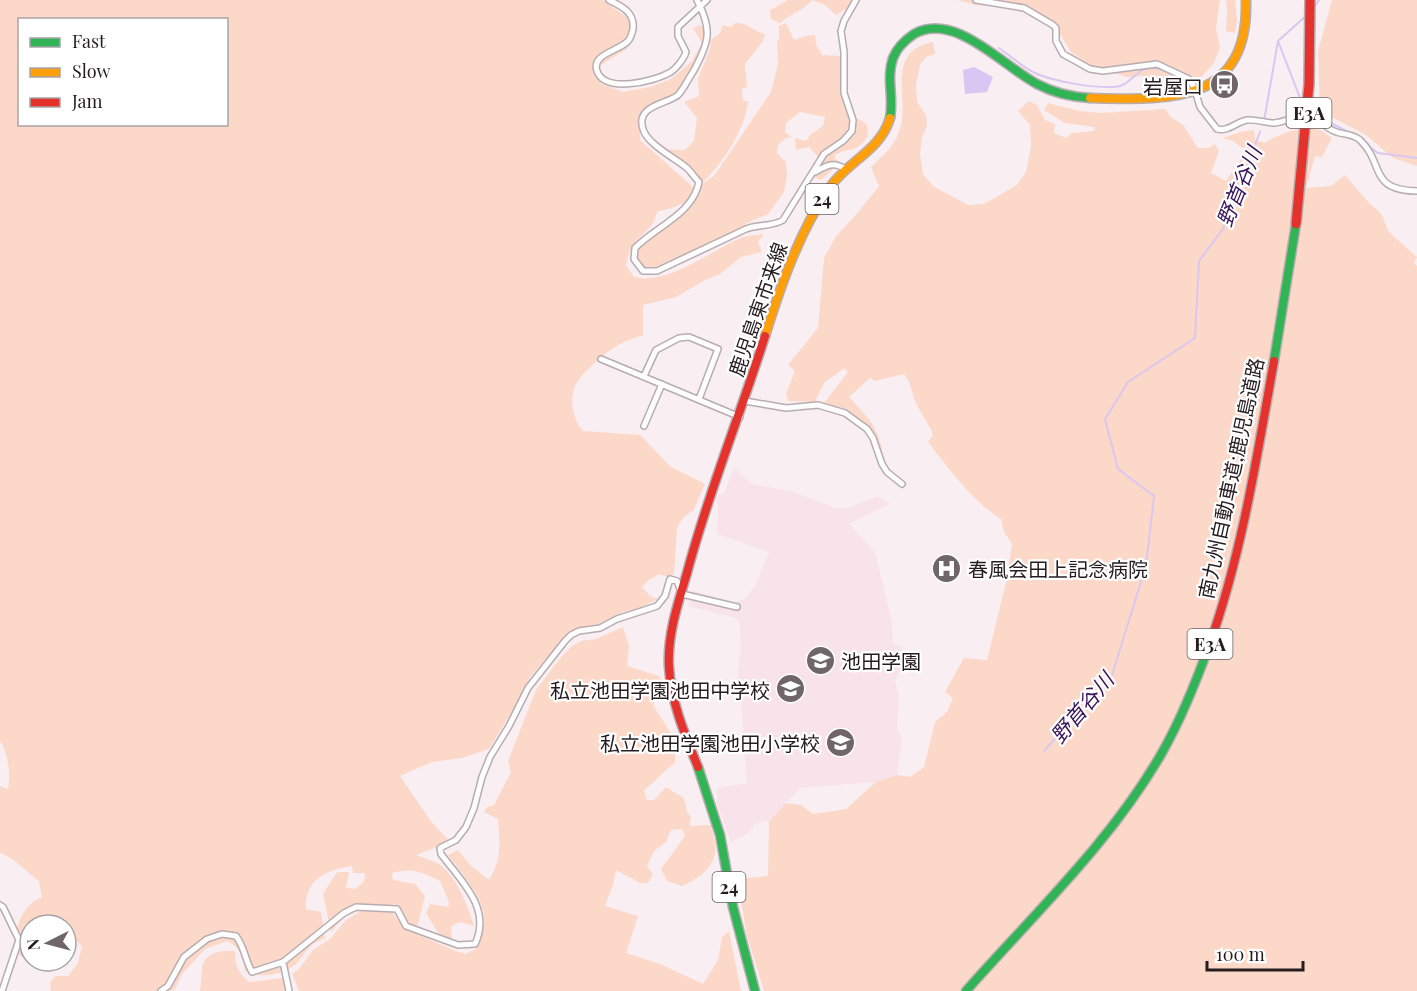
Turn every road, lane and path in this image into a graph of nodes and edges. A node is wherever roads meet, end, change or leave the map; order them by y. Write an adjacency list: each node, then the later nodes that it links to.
1 (609, 0): 8 (street)
2 (696, 0): 8 (street)
3 (707, 0): 8 (street)
4 (856, 0): 11 (street)
5 (975, 0): 9 (street)
6 (1246, 0): 9 (main road, 鹿児島東市来線 / 24)
7 (1310, 0): 29 (main road, 南九州自動車道;鹿児島道路 / E3A, bridge)
8 (700, 7): 11 (street)
9 (1195, 92): 10 (main road, 鹿児島東市来線 / 24); 12 (street)
10 (845, 169): 11 (street); 17 (main road, 鹿児島東市来線 / 24)
11 (815, 172)
12 (1417, 191)
13 (601, 359): 14 (street)
14 (644, 376): 15 (street); 16 (street)
15 (662, 384): 16 (street); 19 (street)
16 (699, 399): 18 (street)
17 (745, 401): 18 (main road, 鹿児島東市来線 / 24); 20 (street)
18 (740, 417): 21 (main road, 鹿児島東市来線 / 24)
19 (644, 426)
20 (902, 484)
21 (682, 594): 22 (street); 24 (street); 28 (main road, 鹿児島東市来線 / 24)
22 (737, 608)
23 (0, 905): 25 (street)
24 (283, 962): 26 (street); 27 (street)
25 (2, 991)
26 (161, 991)
27 (289, 991)
28 (755, 991)
29 (966, 991)

